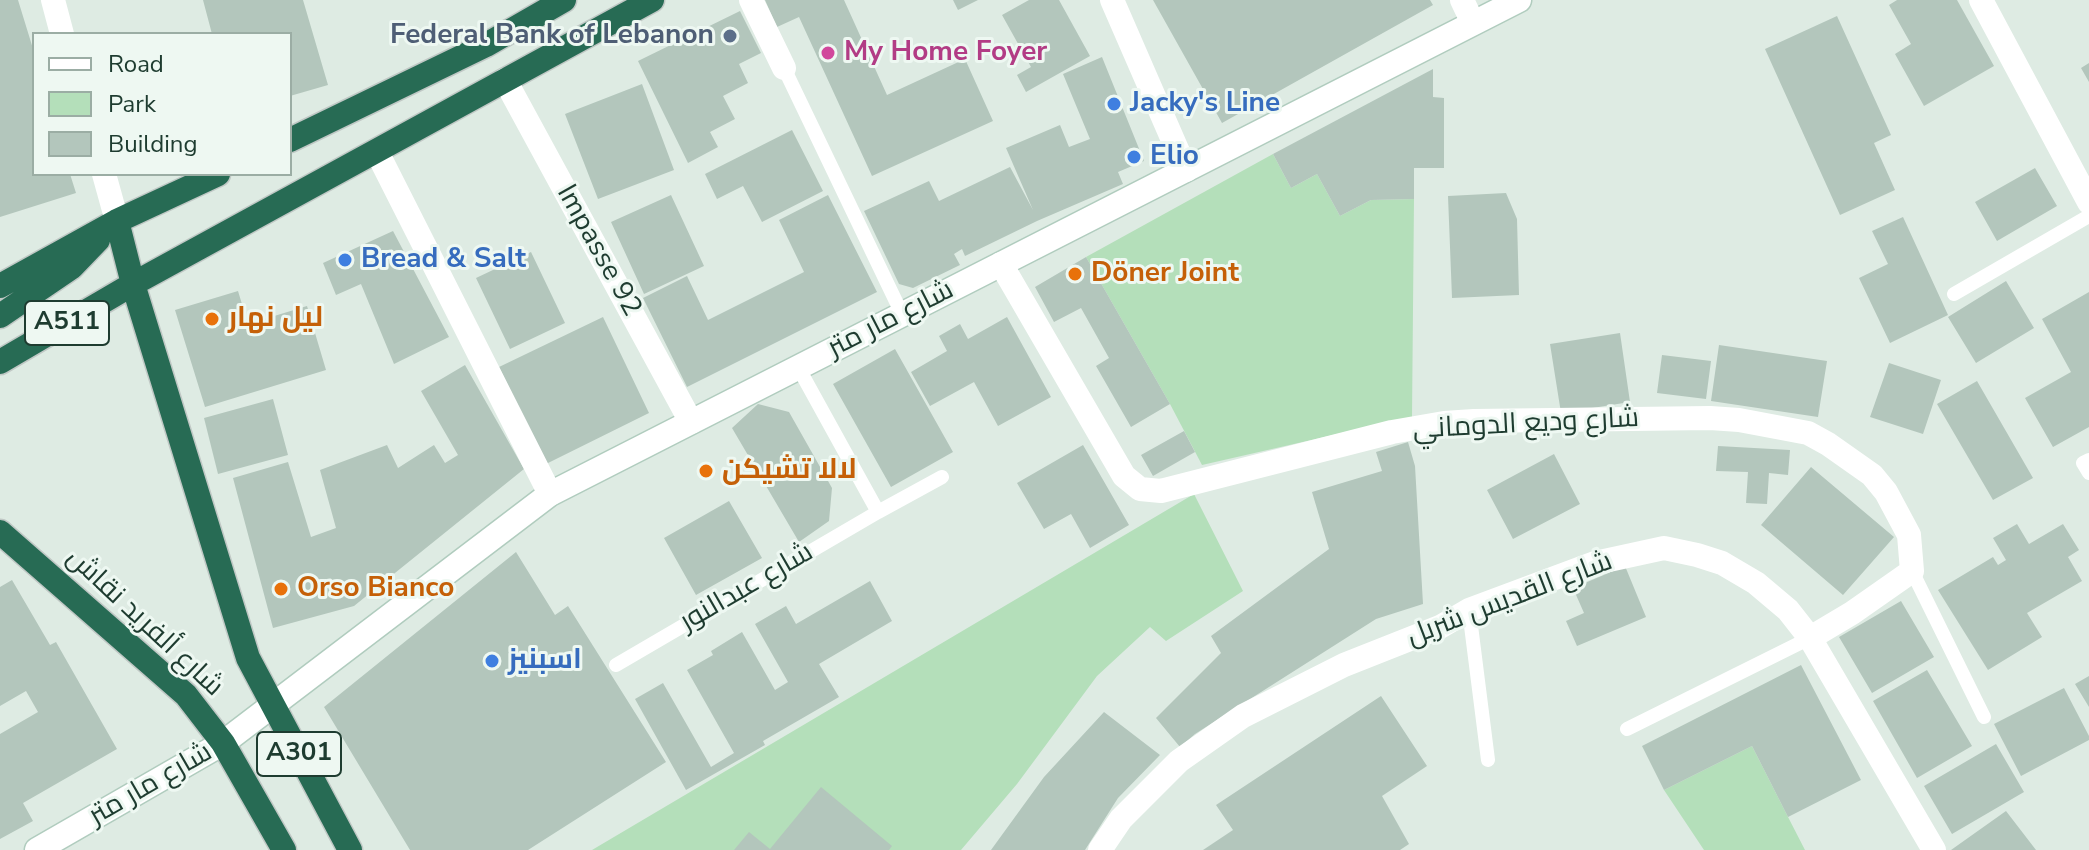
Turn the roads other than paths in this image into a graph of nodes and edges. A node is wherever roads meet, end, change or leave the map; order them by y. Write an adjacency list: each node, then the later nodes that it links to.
1 (53, 0): 10 (street)
2 (564, 0): 13 (highway)
3 (652, 0): 12 (highway, A511)
4 (751, 0): 11 (street)
5 (1112, 0): 17 (street)
6 (1462, 0): 9 (street)
7 (1519, 0): 9 (street, شارع مار متر)
8 (1981, 0): 20 (street)
9 (1473, 23): 17 (street, شارع مار متر)
10 (61, 32)
11 (784, 68): 27 (lane)
12 (505, 80): 16 (highway, A511); 31 (street, Impasse 92)
13 (369, 103): 14 (highway); 15 (highway)
14 (292, 125)
15 (292, 139)
16 (377, 152): 25 (highway, A511); 33 (street)
17 (1186, 170): 23 (street, شارع مار متر)
18 (105, 176): 22 (street)
19 (214, 176): 22 (highway, A511)
20 (2089, 202)
21 (2089, 216): 26 (lane)
22 (117, 221): 24 (highway, A511); 25 (highway, شارع ألفريد نقاش); 28 (highway)
23 (1001, 264): 27 (street, شارع مار متر); 36 (street, شارع وديع الدوماني)
24 (2, 284)
25 (133, 284): 29 (highway, A511); 40 (highway, شارع ألفريد نقاش / A301)
26 (1954, 294)
27 (902, 314): 30 (street, شارع مار متر)
28 (0, 316)
29 (0, 362)
30 (798, 367): 31 (street, شارع مار متر); 34 (lane)
31 (691, 422): 33 (street, شارع مار متر)
32 (942, 477): 34 (lane, شارع عبدالنور)
33 (550, 494): 40 (street, شارع مار متر)
34 (878, 512): 39 (lane, شارع عبدالنور)
35 (0, 532): 43 (highway, شارع ألفريد نقاش)
36 (1912, 571): 38 (street); 41 (lane)
37 (1469, 610): 38 (street, شارع القديس شربل); 44 (lane); 48 (street, شارع القديس شربل)
38 (1810, 638): 42 (lane); 49 (street, شارع القديس شربل)
39 (616, 665)
40 (274, 706): 43 (street, شارع مار متر); 47 (highway, A301)
41 (1984, 717)
42 (1627, 729)
43 (223, 743): 45 (street, شارع مار متر); 46 (highway, شارع ألفريد نقاش / A301)
44 (1488, 760)
45 (37, 850)
46 (284, 850)
47 (350, 850)
48 (1100, 850)
49 (1934, 850)

